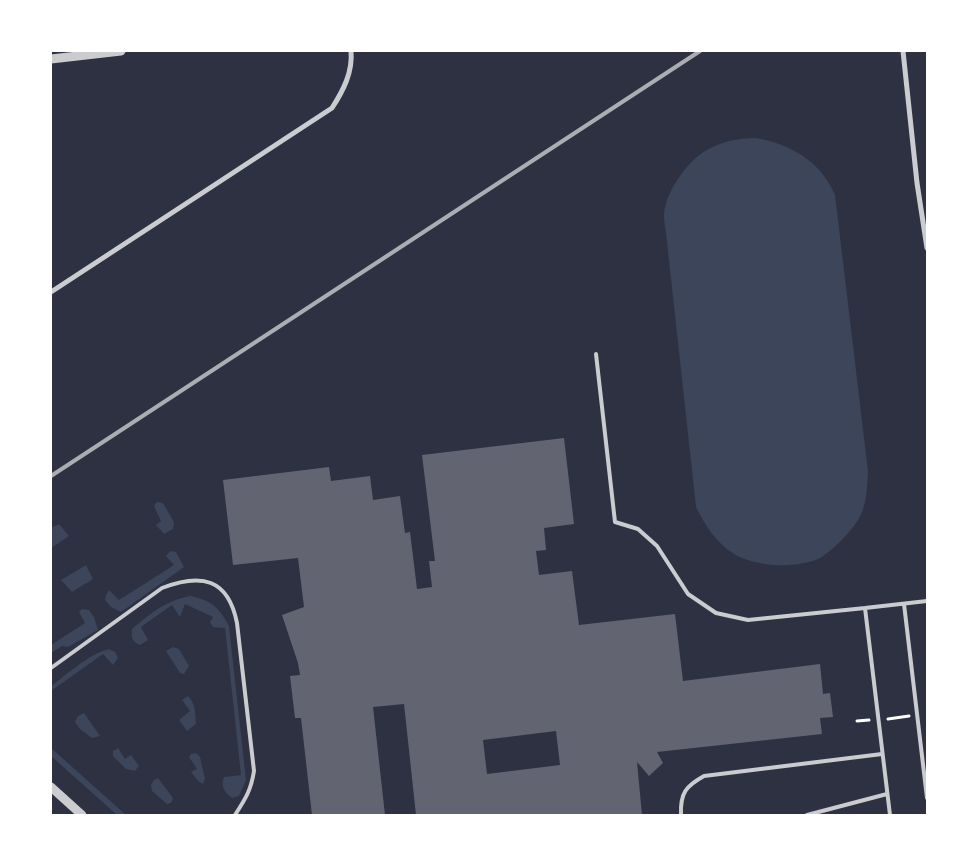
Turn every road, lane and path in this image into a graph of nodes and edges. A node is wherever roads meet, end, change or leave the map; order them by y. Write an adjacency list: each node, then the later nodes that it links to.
1 (121, 51): 4 (street)
2 (351, 51): 6 (street)
3 (903, 51): 5 (street)
4 (51, 59)
5 (927, 248)
6 (51, 292)
7 (596, 354): 10 (lane)
8 (927, 601): 9 (lane)
9 (904, 604): 10 (lane); 15 (lane)
10 (866, 608): 12 (lane)
11 (51, 668): 17 (lane)
12 (882, 754): 14 (lane); 18 (lane)
13 (51, 787): 16 (street)
14 (887, 794): 19 (lane); 20 (lane)
15 (927, 798)
16 (82, 815)
17 (235, 815)
18 (681, 815)
19 (807, 815)
20 (890, 815)

